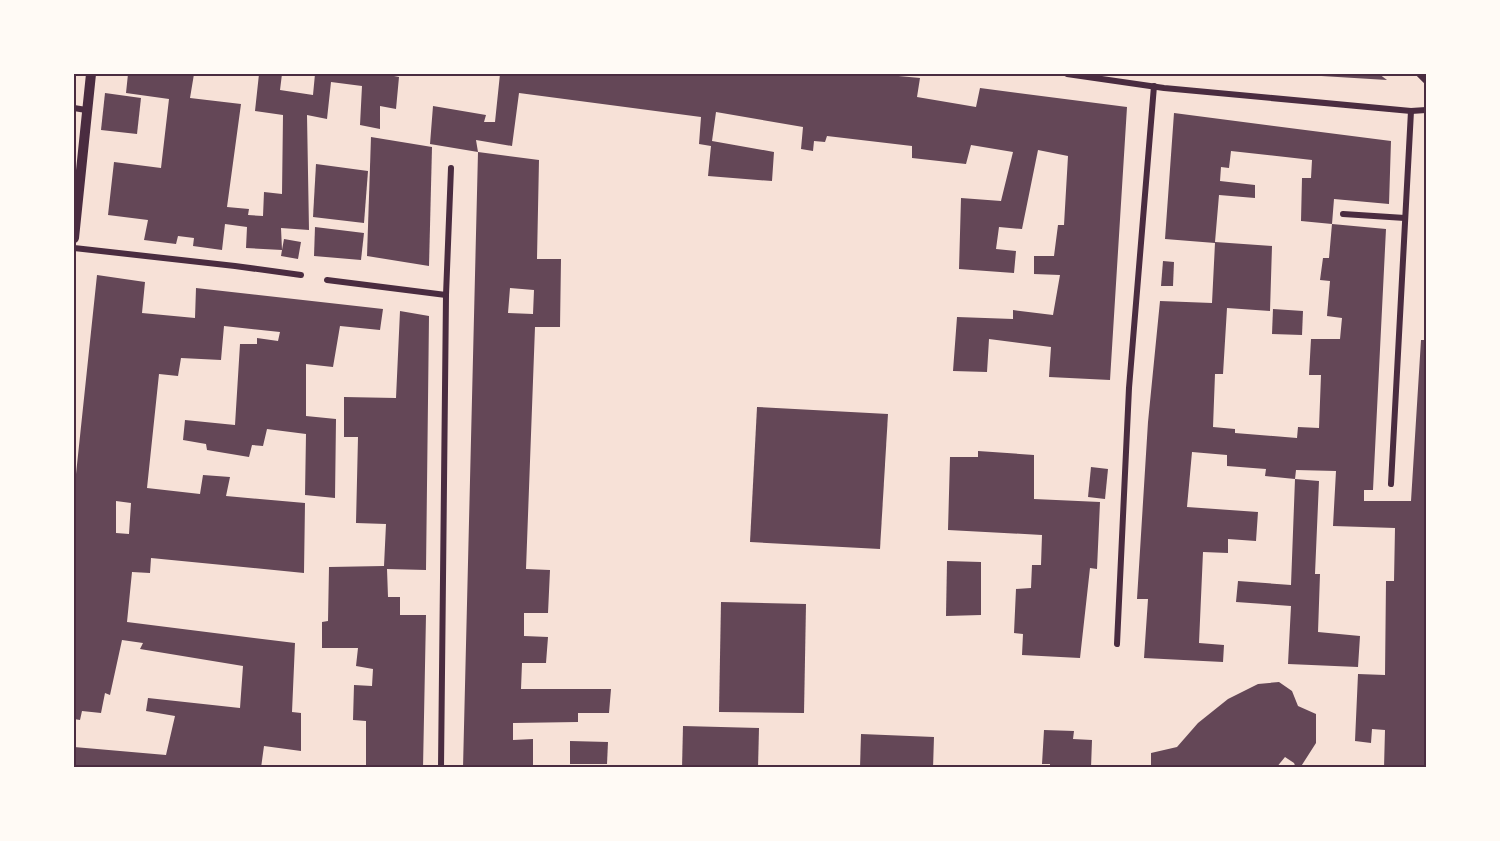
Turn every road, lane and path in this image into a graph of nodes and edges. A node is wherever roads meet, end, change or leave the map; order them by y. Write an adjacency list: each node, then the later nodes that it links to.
1 (91, 74): 7 (street)
2 (1066, 74): 5 (street)
3 (1419, 74): 4 (street)
4 (1426, 81)
5 (1154, 86): 9 (street); 19 (street)
6 (74, 108): 7 (street)
7 (86, 110): 13 (street)
8 (1426, 110): 9 (street)
9 (1411, 111): 12 (street)
10 (451, 168): 17 (street)
11 (1342, 214): 12 (street)
12 (1405, 218): 18 (street)
13 (74, 238)
14 (74, 248): 15 (street)
15 (302, 276)
16 (327, 280): 17 (street)
17 (446, 295): 20 (street)
18 (1391, 484)
19 (1117, 644)
20 (441, 768)

